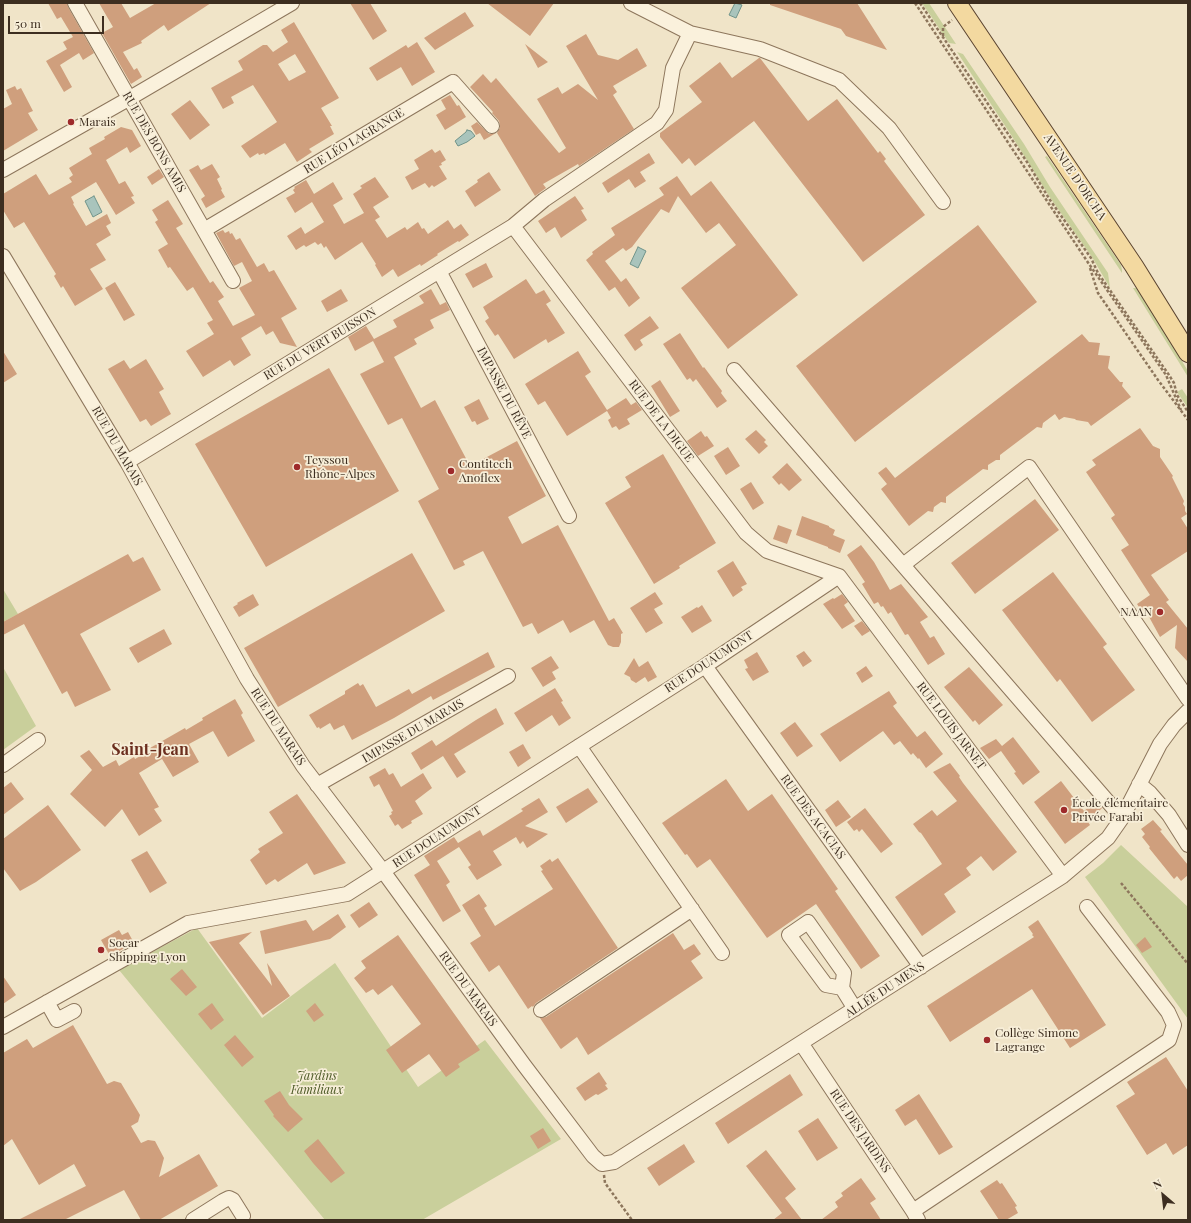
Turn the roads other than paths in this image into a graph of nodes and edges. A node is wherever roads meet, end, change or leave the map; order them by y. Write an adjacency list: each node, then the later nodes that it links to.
1 (74, 3): 6 (street, RUE DES BONS AMIS)
2 (292, 3): 6 (street)
3 (631, 3): 5 (street)
4 (957, 3): 15 (main road, AVENUE D'ORCHA)
5 (690, 33): 9 (street); 10 (street, RUE DU VERT BUISSON)
6 (130, 98): 8 (street); 11 (street, RUE DES BONS AMIS)
7 (492, 126): 11 (street, RUE LÉO LAGRANGE)
8 (3, 170)
9 (943, 202)
10 (513, 226): 13 (street, RUE DU VERT BUISSON); 20 (street, RUE DE LA DIGUE)
11 (204, 230): 14 (street, RUE DES BONS AMIS)
12 (3, 256): 17 (street, RUE DU MARAIS)
13 (439, 271): 17 (street, RUE DU VERT BUISSON); 18 (street, IMPASSE DU RÊVE)
14 (233, 281)
15 (1188, 353)
16 (734, 370): 19 (street)
17 (127, 462): 29 (street, RUE DU MARAIS)
18 (569, 516)
19 (903, 565): 23 (street); 30 (street)
20 (840, 576): 21 (street, RUE DOUAUMONT); 33 (street, RUE LOUIS JARNET)
21 (704, 666): 26 (street, RUE DOUAUMONT); 37 (street, RUE DES ACACIAS)
22 (508, 676): 29 (street, IMPASSE DU MARAIS)
23 (1188, 699)
24 (1188, 711): 28 (street, ALLÉE DU MENS)
25 (38, 740): 27 (street)
26 (579, 746): 32 (street, RUE DOUAUMONT); 35 (street)
27 (3, 766)
28 (1139, 784): 30 (street, ALLÉE DU MENS); 31 (street)
29 (317, 785): 32 (street, RUE DU MARAIS)
30 (1122, 818): 33 (street, ALLÉE DU MENS)
31 (1188, 845)
32 (383, 871): 39 (street, RUE DOUAUMONT); 45 (street, RUE DU MARAIS)
33 (1063, 876): 37 (street, ALLÉE DU MENS)
34 (1087, 907): 47 (street)
35 (692, 909): 36 (street); 41 (street)
36 (722, 952)
37 (921, 967): 40 (street, ALLÉE DU MENS)
38 (842, 988): 38 (street); 40 (street)
39 (47, 1002): 42 (street); 43 (street, RUE DOUAUMONT)
40 (856, 1009): 44 (street, ALLÉE DU MENS)
41 (541, 1010)
42 (74, 1011)
43 (8, 1024)
44 (801, 1043): 45 (street, ALLÉE DU MENS); 47 (street, RUE DES JARDINS)
45 (602, 1164)
46 (243, 1216): 48 (street)
47 (915, 1216)
48 (193, 1220)

